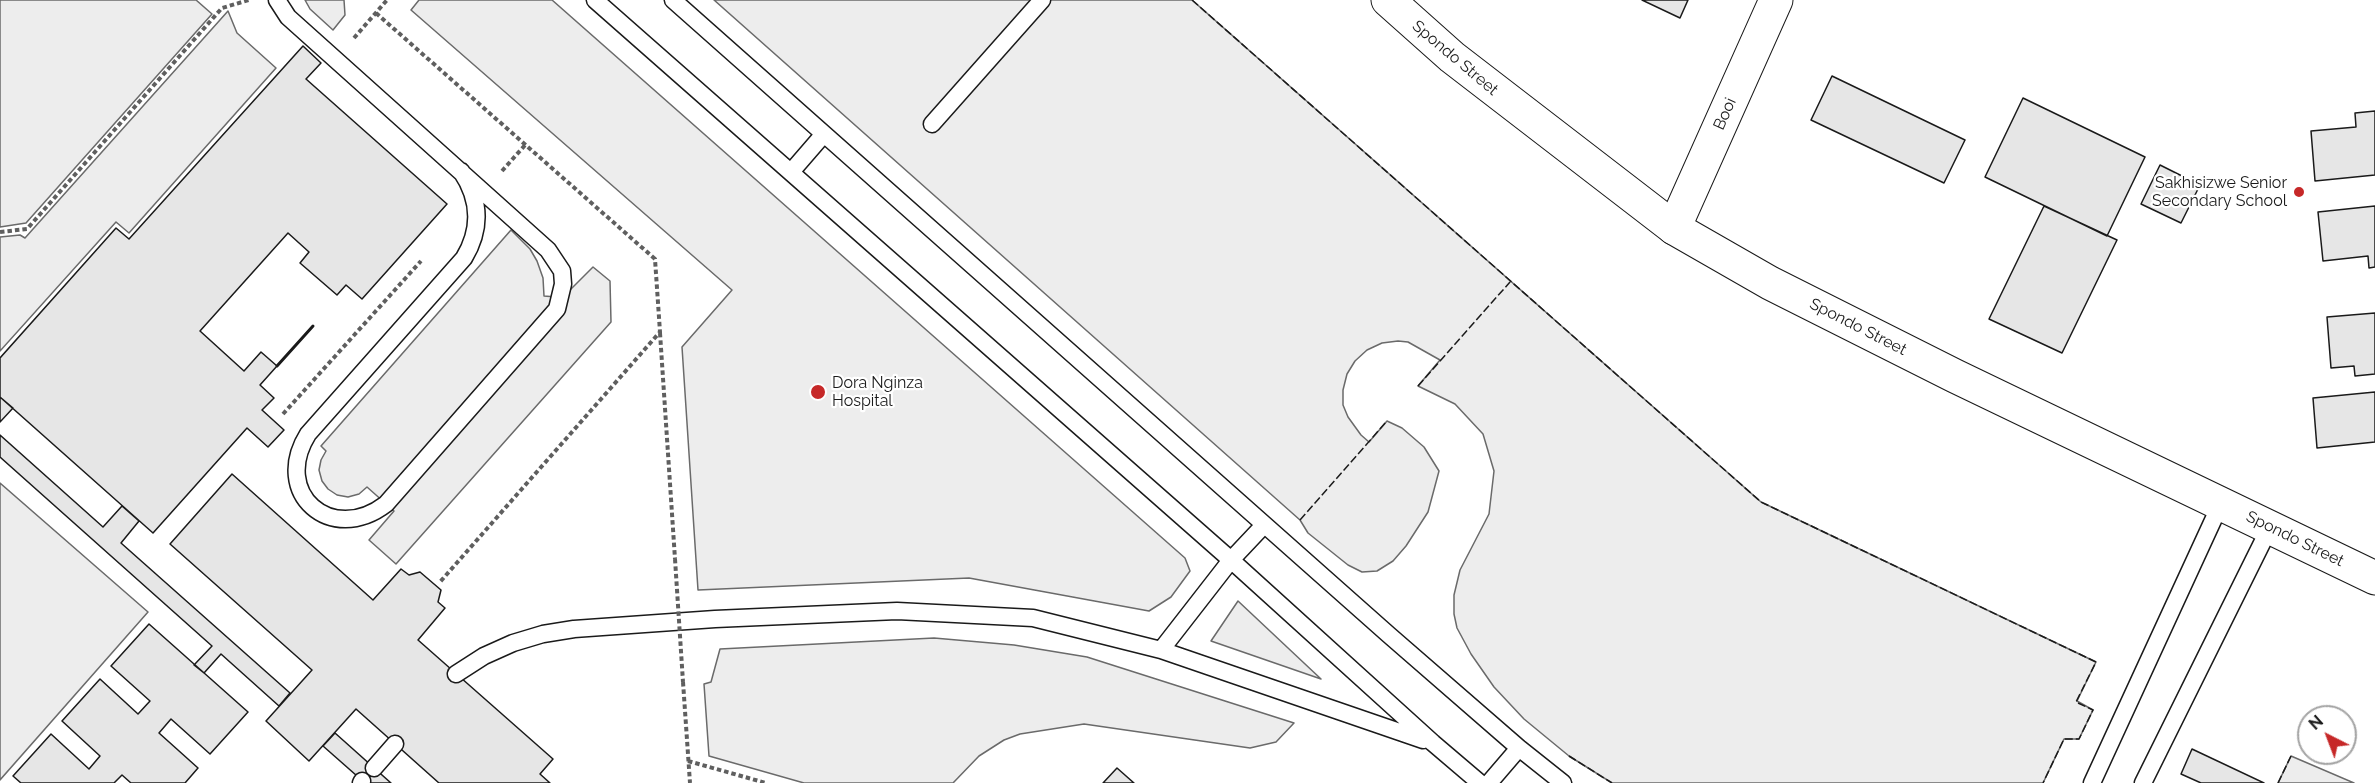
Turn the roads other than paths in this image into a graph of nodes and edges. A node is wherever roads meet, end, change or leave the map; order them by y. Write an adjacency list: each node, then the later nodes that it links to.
1 (277, 0): 9 (lane)
2 (595, 0): 10 (lane)
3 (672, 0): 8 (lane)
4 (1042, 0): 7 (lane)
5 (1388, 0): 11 (main road, Spondo Street)
6 (1776, 0): 11 (main road, Booi)
7 (932, 124)
8 (824, 135): 10 (lane); 13 (lane)
9 (461, 171): 9 (lane)
10 (790, 172): 15 (lane)
11 (1674, 228): 12 (main road, Spondo Street)
12 (2221, 503): 14 (main road, Spondo Street); 26 (lane)
13 (1264, 525): 15 (lane); 21 (lane)
14 (2270, 527): 16 (main road, Spondo Street); 27 (lane)
15 (1231, 560): 17 (lane); 19 (lane)
16 (2375, 578)
17 (1161, 650): 18 (lane); 19 (lane)
18 (456, 674)
19 (1432, 743): 23 (lane)
20 (395, 744): 22 (lane)
21 (1519, 748): 24 (lane); 25 (lane)
22 (374, 768)
23 (1480, 783)
24 (1489, 783)
25 (1563, 783)
26 (2092, 783)
27 (2143, 783)

